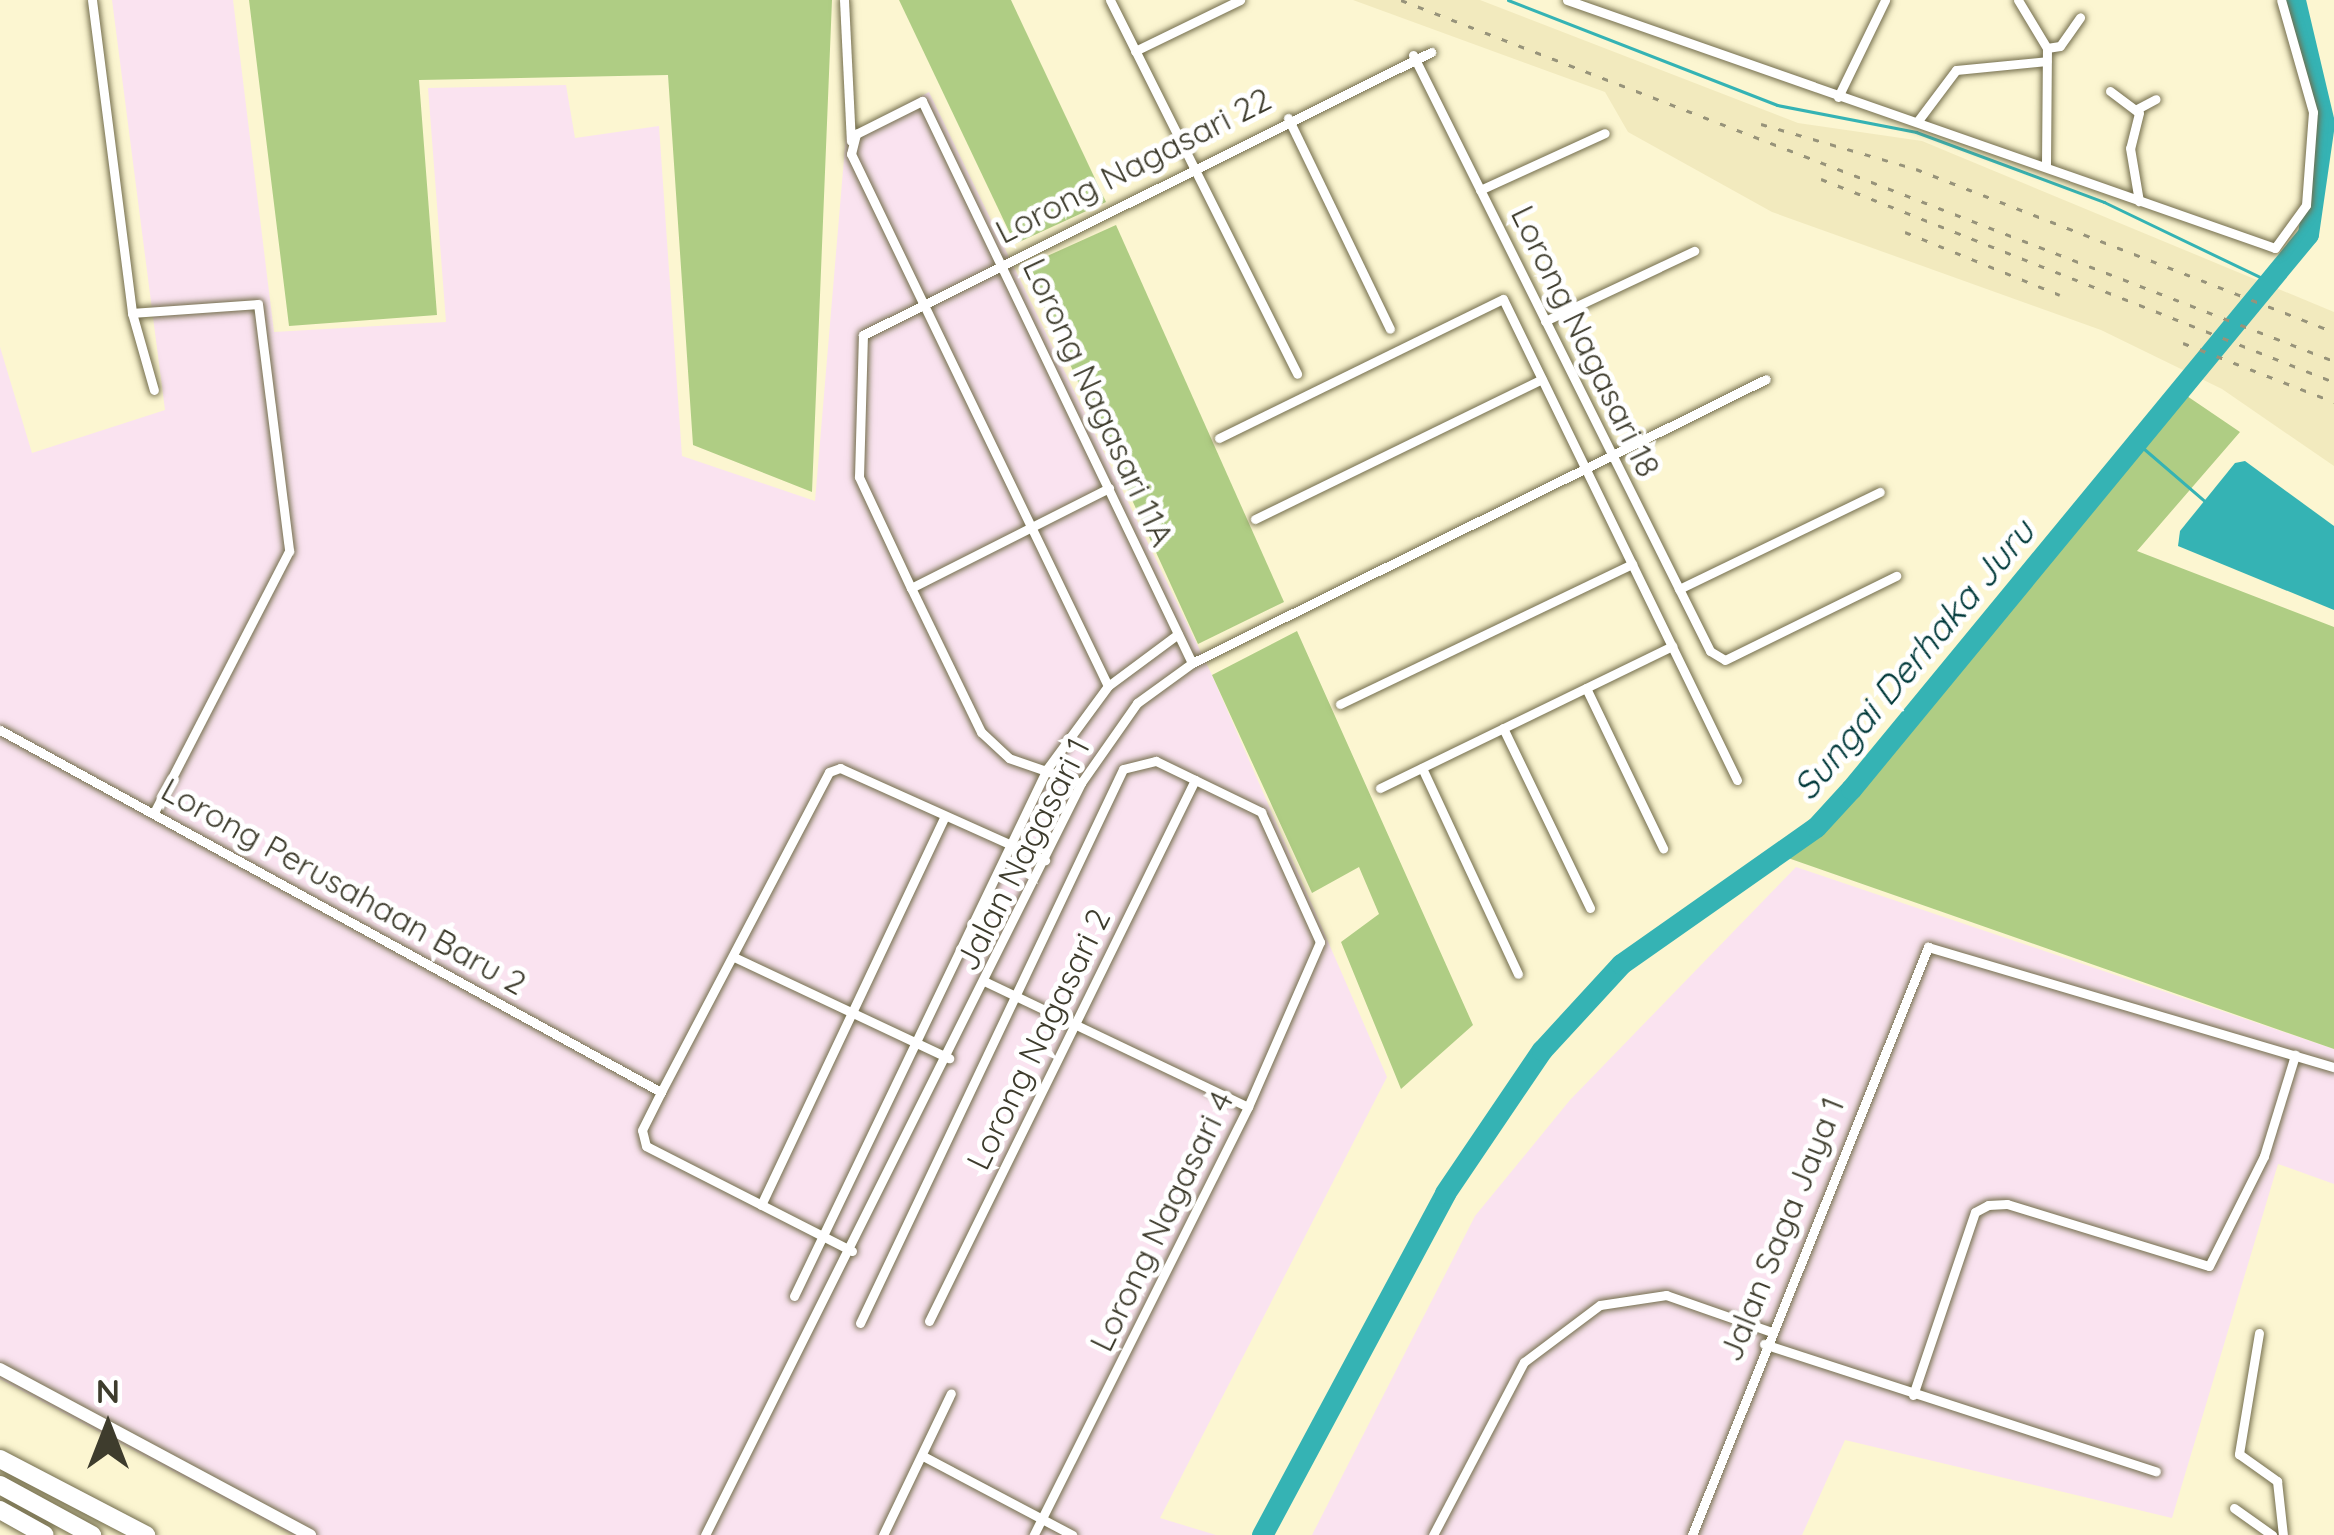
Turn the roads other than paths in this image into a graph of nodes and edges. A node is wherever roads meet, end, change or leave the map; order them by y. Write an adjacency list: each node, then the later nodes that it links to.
1 (92, 0): 30 (street)
2 (844, 0): 22 (street)
3 (1110, 0): 11 (street)
4 (1240, 0): 11 (street)
5 (1567, 0): 16 (street)
6 (1885, 0): 16 (street)
7 (2018, 0): 10 (street)
8 (2282, 0): 26 (street)
9 (2080, 17): 10 (street)
10 (2047, 48): 14 (street)
11 (1135, 50): 23 (street)
12 (1431, 52): 13 (street, Lorong Nagasari 22)
13 (1413, 55): 19 (street, Lorong Nagasari 22); 25 (street, Lorong Nagasari 18)
14 (2047, 61): 20 (street); 24 (street)
15 (2110, 91): 18 (street)
16 (1838, 97): 20 (street)
17 (2156, 99): 18 (street)
18 (2137, 110): 26 (street)
19 (1288, 118): 23 (street, Lorong Nagasari 22); 32 (street)
20 (1917, 122): 24 (street)
21 (1605, 133): 25 (street)
22 (851, 146): 28 (street, Lorong Nagasari 11A); 29 (street)
23 (1192, 166): 28 (street, Lorong Nagasari 22); 33 (street)
24 (2047, 166): 26 (street)
25 (1480, 190): 31 (street, Lorong Nagasari 18)
26 (2139, 201)
27 (1694, 251): 31 (street)
28 (1003, 261): 29 (street, Lorong Nagasari 22); 40 (street, Lorong Nagasari 11A)
29 (921, 302): 43 (street); 46 (street, Lorong Nagasari 22)
30 (132, 313): 36 (street); 62 (street)
31 (1546, 321): 38 (street, Lorong Nagasari 18)
32 (1390, 329)
33 (1297, 374)
34 (1541, 379): 37 (street); 39 (street); 42 (street)
35 (1766, 379): 38 (street, Jalan Nagasari 1)
36 (154, 390)
37 (1219, 438)
38 (1612, 456): 39 (street, Jalan Nagasari 1); 47 (street, Lorong Nagasari 18)
39 (1586, 469): 44 (street); 50 (street, Jalan Nagasari 1)
40 (1109, 488): 43 (street); 48 (street, Lorong Nagasari 11A)
41 (1880, 492): 47 (street)
42 (1255, 519)
43 (1031, 527): 46 (street); 51 (street)
44 (1632, 564): 49 (street); 53 (street)
45 (1896, 576): 47 (street, Lorong Nagasari 18)
46 (911, 588): 57 (street)
47 (1679, 589)
48 (1178, 634): 50 (street, Lorong Nagasari 11A); 51 (street, Jalan Nagasari 1)
49 (1672, 646): 52 (street); 59 (street)
50 (1192, 663): 60 (street, Jalan Nagasari 1)
51 (1108, 686): 57 (street, Jalan Nagasari 1)
52 (1586, 688): 54 (street); 65 (street)
53 (1340, 704)
54 (1503, 728): 56 (street); 67 (street)
55 (0, 730): 62 (street, Lorong Perusahaan Baru 2)
56 (1422, 768): 61 (street); 69 (street)
57 (1047, 769): 60 (street); 64 (street, Jalan Nagasari 1)
58 (1195, 780): 71 (street); 73 (street, Lorong Nagasari 2); 79 (street, Lorong Nagasari 4)
59 (1737, 780)
60 (1081, 782): 66 (street, Jalan Nagasari 1)
61 (1380, 788)
62 (154, 812): 78 (street, Lorong Perusahaan Baru 2)
63 (945, 816): 64 (street); 68 (street); 72 (street)
64 (1010, 845): 66 (street); 74 (street, Jalan Nagasari 1)
65 (1663, 848)
66 (1045, 860): 70 (street, Jalan Nagasari 1)
67 (1590, 908)
68 (734, 957): 72 (street); 78 (street)
69 (1518, 974)
70 (986, 982): 71 (street); 76 (street, Jalan Nagasari 1)
71 (1015, 996): 73 (street); 85 (street)
72 (852, 1012): 74 (street); 80 (street)
73 (1075, 1024): 79 (street); 84 (street, Lorong Nagasari 2)
74 (916, 1042): 76 (street); 81 (street, Jalan Nagasari 1)
75 (2295, 1055): 77 (street); 86 (street, Jalan Saga Jaya 1); 91 (street)
76 (949, 1058): 82 (street, Jalan Nagasari 1)
77 (2334, 1067)
78 (661, 1092): 80 (street)
79 (1248, 1107): 98 (street, Lorong Nagasari 4)
80 (761, 1205): 81 (street)
81 (823, 1236): 82 (street); 83 (street, Jalan Nagasari 1)
82 (851, 1251): 103 (street, Jalan Nagasari 1)
83 (794, 1296)
84 (929, 1322)
85 (860, 1323)
86 (1769, 1331): 88 (street, Jalan Saga Jaya 1); 107 (street)
87 (2259, 1333): 110 (street)
88 (1764, 1344): 91 (street); 108 (street, Jalan Saga Jaya 1)
89 (0, 1369): 102 (street)
90 (951, 1393): 92 (street)
91 (1913, 1395): 94 (street)
92 (922, 1456): 98 (street); 104 (street)
93 (0, 1459): 101 (highway)
94 (2156, 1471)
95 (0, 1485): 100 (highway)
96 (2234, 1508): 109 (street)
97 (0, 1510): 99 (highway)
98 (1042, 1520): 105 (street, Lorong Nagasari 4); 106 (street)
99 (45, 1535)
100 (92, 1535)
101 (146, 1535)
102 (310, 1535)
103 (705, 1535)
104 (883, 1535)
105 (1034, 1535)
106 (1072, 1535)
107 (1433, 1535)
108 (1692, 1535)
109 (2272, 1535)
110 (2283, 1535)

